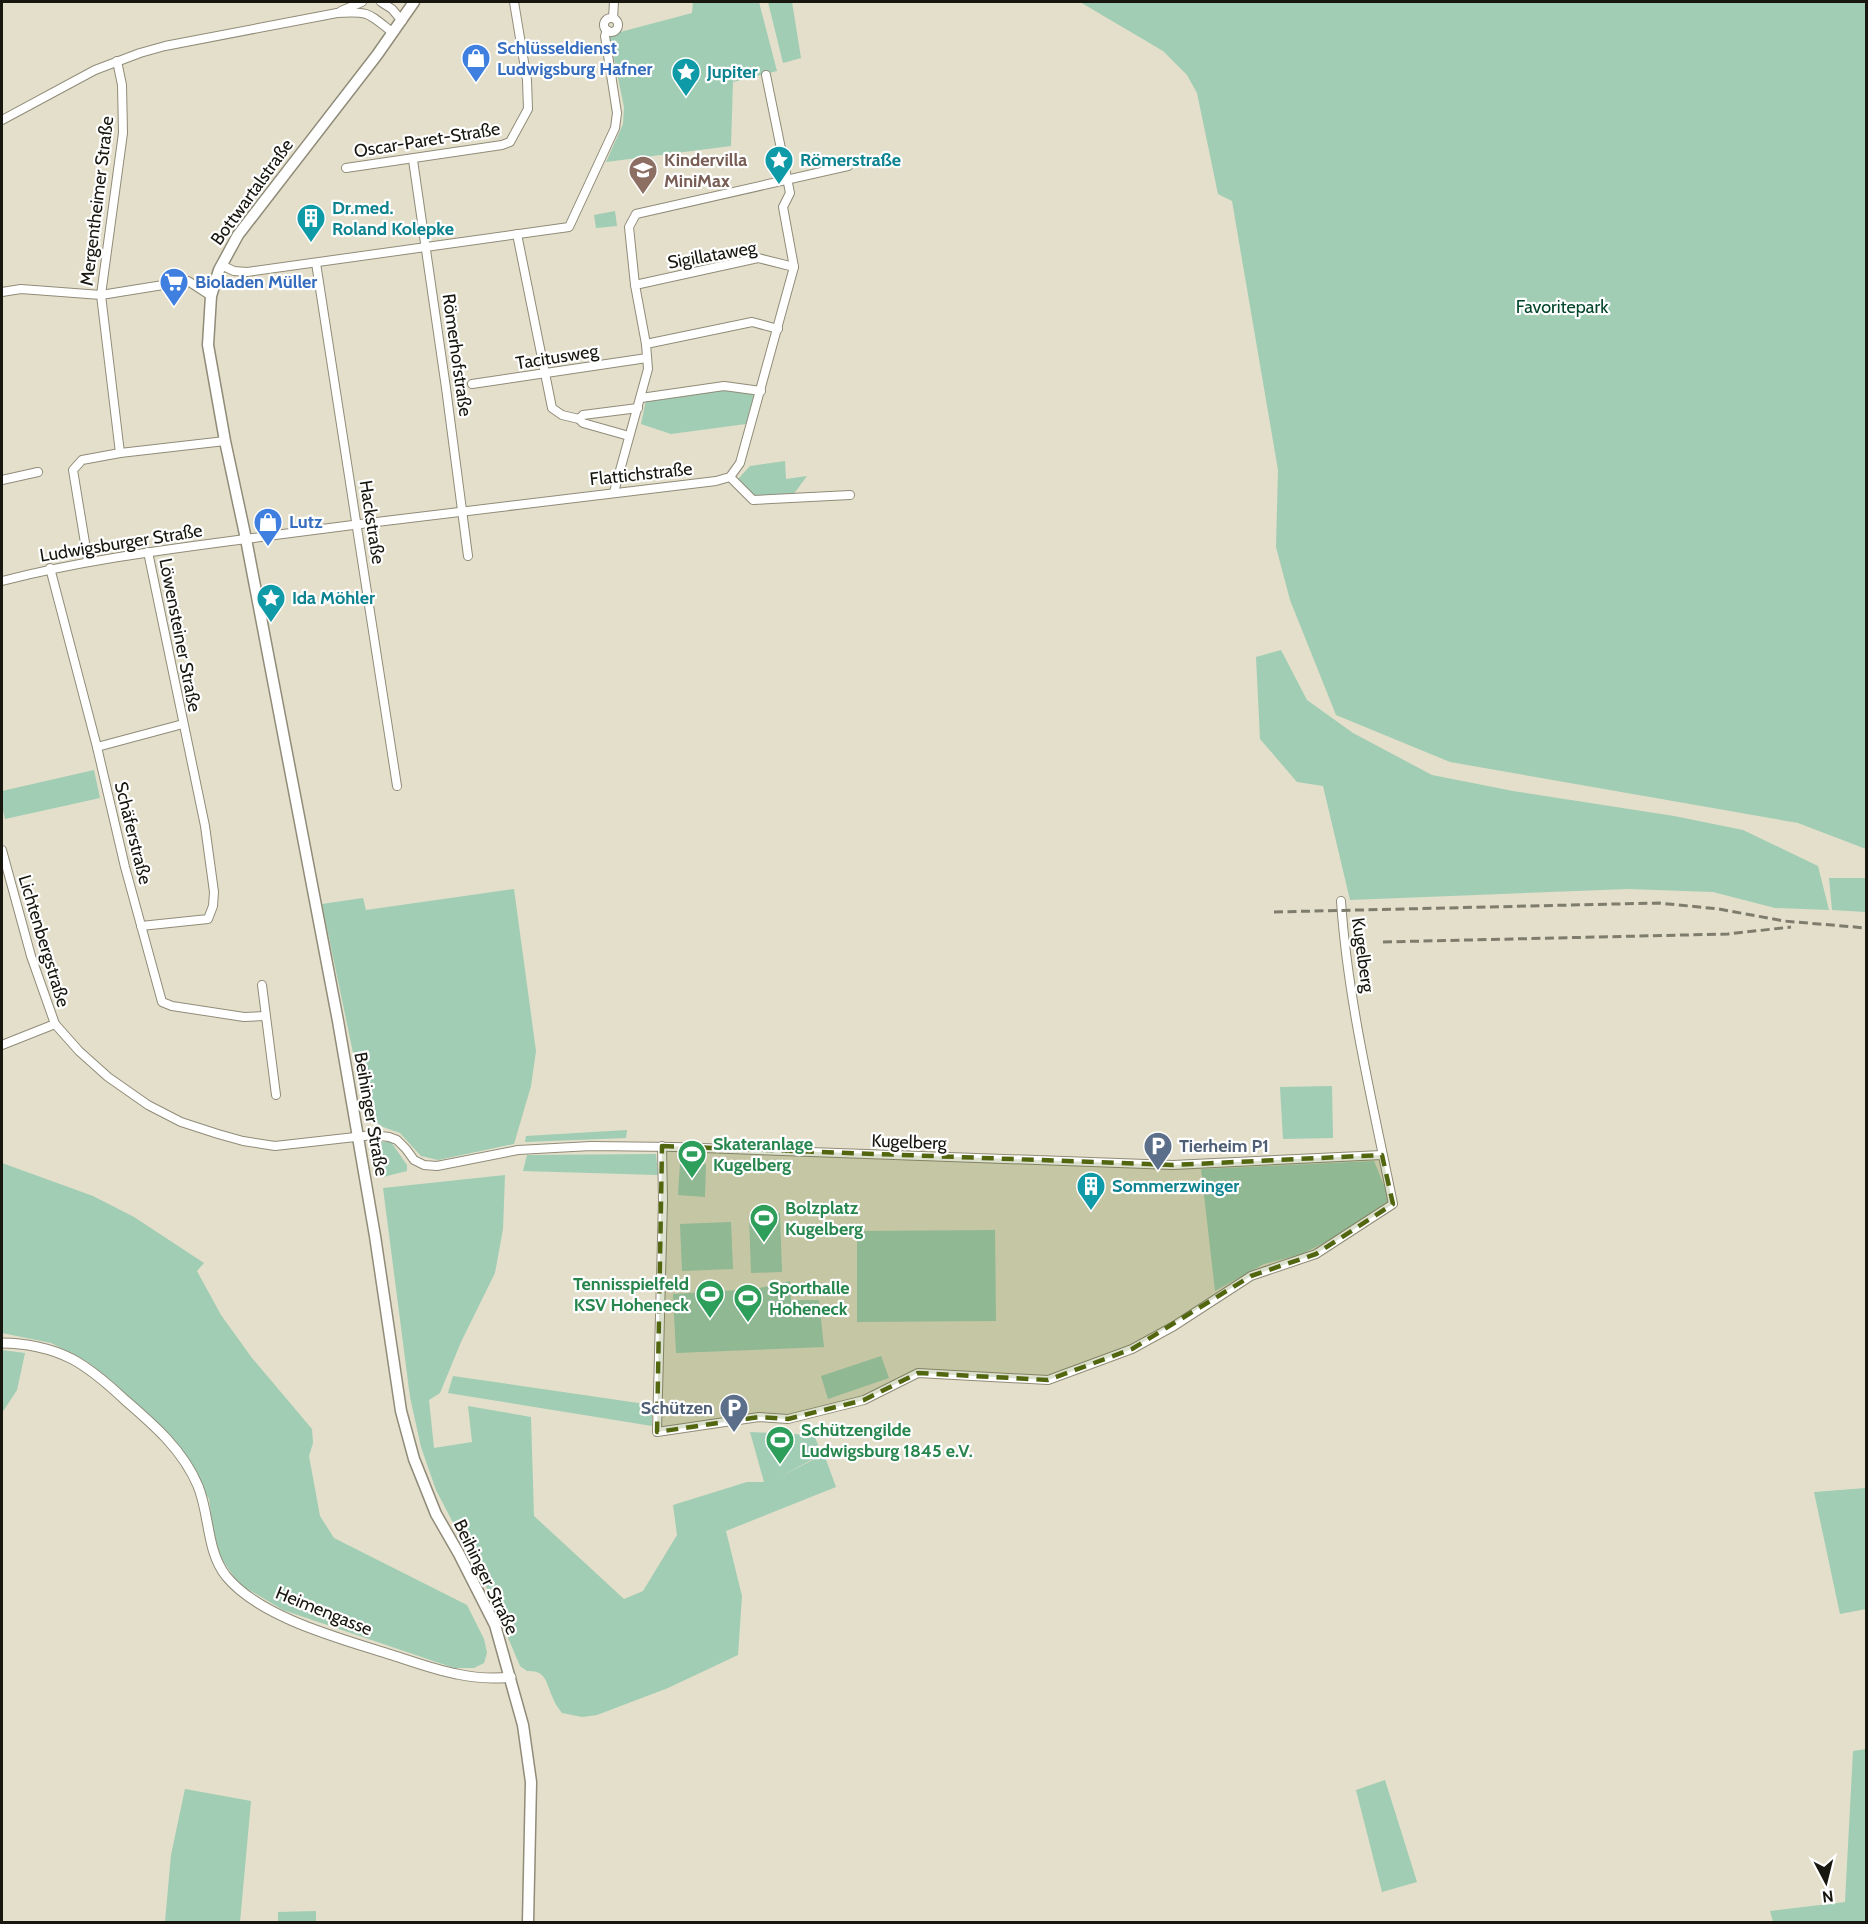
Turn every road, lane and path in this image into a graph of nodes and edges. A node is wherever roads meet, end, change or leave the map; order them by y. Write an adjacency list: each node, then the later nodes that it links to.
1 (362, 2): 6 (street)
2 (381, 2): 7 (street)
3 (414, 2): 7 (main road, Bottwartalstraße)
4 (514, 2): 12 (street, Oscar-Paret-Straße)
5 (615, 2): 16 (street)
6 (337, 13): 8 (street); 9 (street)
7 (402, 21): 8 (main road, Bottwartalstraße)
8 (393, 33): 19 (main road, Bottwartalstraße)
9 (117, 61): 11 (street); 23 (street, Mergentheimer Straße)
10 (765, 75): 15 (street)
11 (2, 120)
12 (413, 159): 14 (street, Oscar-Paret-Straße); 17 (street, Römerhofstraße)
13 (848, 166): 15 (street)
14 (346, 168)
15 (787, 179): 20 (street); 21 (street)
16 (517, 234): 17 (street); 28 (street)
17 (426, 246): 18 (street); 42 (street, Römerhofstraße)
18 (316, 263): 19 (street); 43 (street, Hackstraße)
19 (221, 265): 24 (main road, Bottwartalstraße)
20 (794, 267): 21 (street, Sigillataweg); 25 (street)
21 (635, 285): 26 (street)
22 (2, 292): 23 (street)
23 (101, 295): 24 (street); 36 (street, Mergentheimer Straße)
24 (211, 296): 35 (main road, Bottwartalstraße)
25 (778, 329): 26 (street); 30 (street)
26 (646, 344): 27 (street)
27 (647, 358): 28 (street, Tacitusweg); 31 (street)
28 (545, 374): 29 (street, Tacitusweg); 33 (street)
29 (472, 384)
30 (761, 391): 31 (street); 38 (street)
31 (641, 398): 32 (street)
32 (638, 408): 33 (street); 34 (street)
33 (579, 419): 34 (street)
34 (629, 436): 40 (street)
35 (225, 441): 36 (street); 44 (main road, Bottwartalstraße)
36 (120, 453): 47 (street)
37 (39, 472): 39 (street)
38 (730, 477): 40 (street, Flattichstraße); 41 (street)
39 (2, 480)
40 (614, 492): 42 (street, Flattichstraße)
41 (850, 495)
42 (463, 511): 43 (street, Flattichstraße); 46 (street, Römerhofstraße)
43 (357, 524): 44 (street, Flattichstraße); 52 (street, Hackstraße)
44 (246, 539): 45 (street, Ludwigsburger Straße); 61 (main road, Beihinger Straße)
45 (148, 552): 47 (street, Ludwigsburger Straße); 50 (street, Löwensteiner Straße)
46 (468, 556)
47 (88, 561): 48 (street, Ludwigsburger Straße)
48 (50, 568): 49 (street, Ludwigsburger Straße); 51 (street, Schäferstraße)
49 (2, 581)
50 (183, 724): 51 (street, Löwensteiner Straße); 55 (street, Löwensteiner Straße)
51 (97, 747): 55 (street, Schäferstraße)
52 (397, 786)
53 (2, 850): 58 (street, Lichtenbergstraße)
54 (1341, 901): 63 (street, Kugelberg)
55 (141, 926): 57 (street, Schäferstraße)
56 (262, 985): 57 (street)
57 (265, 1016): 60 (street)
58 (54, 1024): 59 (street); 61 (street, Lichtenbergstraße)
59 (2, 1046)
60 (276, 1095)
61 (358, 1137): 64 (street, Lichtenbergstraße); 66 (main road, Beihinger Straße)
62 (662, 1146): 63 (street, Kugelberg); 63 (street, Kugelberg); 64 (street, Kugelberg)
63 (1382, 1155)
64 (437, 1166)
65 (2, 1342): 66 (street, Heimengasse)
66 (511, 1677): 67 (main road, Beihinger Straße)
67 (528, 1923)

